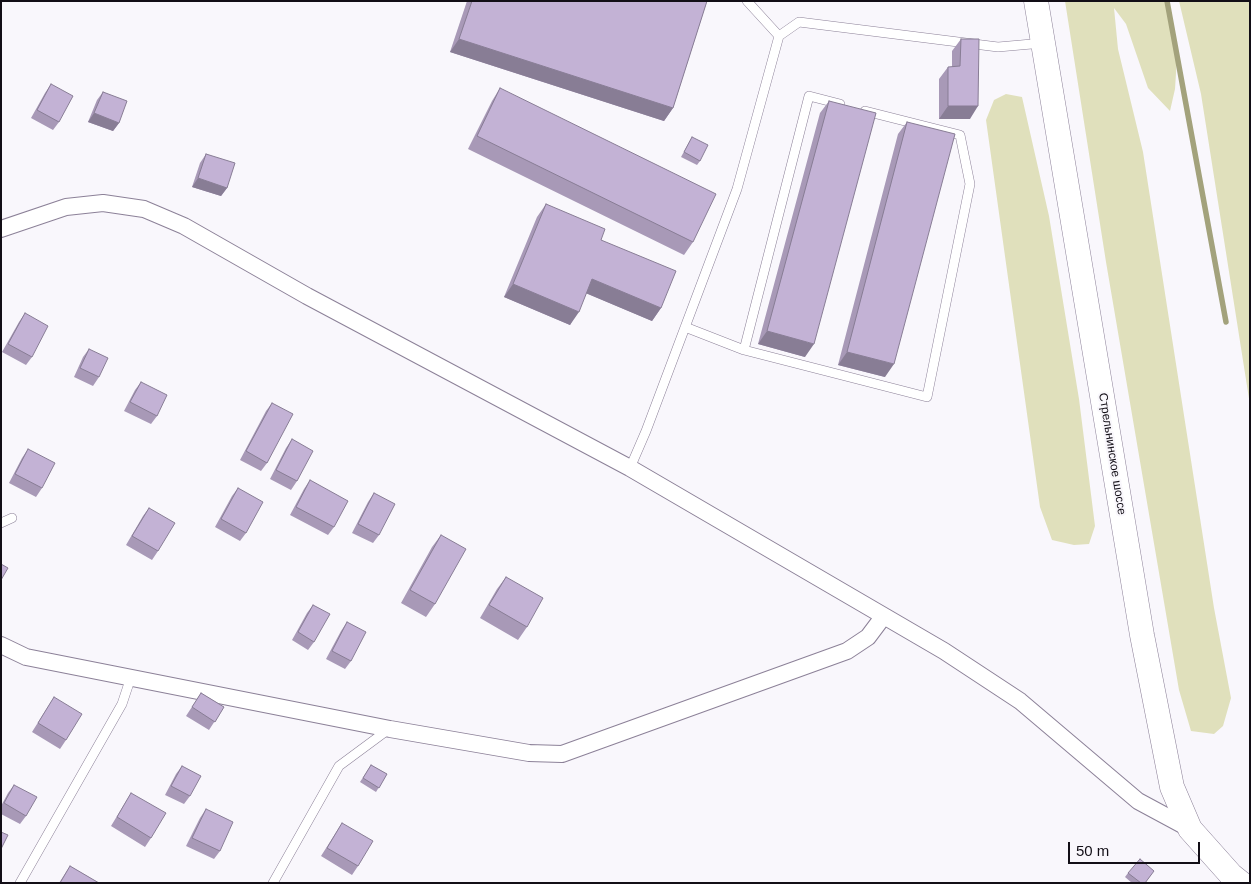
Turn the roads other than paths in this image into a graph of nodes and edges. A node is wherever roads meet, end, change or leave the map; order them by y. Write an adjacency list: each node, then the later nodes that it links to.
1 (747, 1): 3 (lane)
2 (1036, 1): 4 (main road, Стрельнинское шоссе)
3 (780, 36): 4 (lane); 8 (lane)
4 (1043, 43): 17 (main road, Стрельнинское шоссе)
5 (846, 106): 9 (lane)
6 (856, 108): 9 (lane)
7 (1, 229): 10 (street)
8 (685, 327): 9 (lane); 10 (lane)
9 (744, 350)
10 (630, 468): 13 (street)
11 (12, 518): 12 (lane)
12 (1, 523)
13 (884, 617): 16 (street); 17 (street)
14 (1, 645): 15 (street)
15 (131, 677): 16 (street); 18 (lane)
16 (390, 729): 19 (lane)
17 (1190, 829): 20 (main road, Стрельнинское шоссе)
18 (20, 883)
19 (273, 883)
20 (1241, 883)

